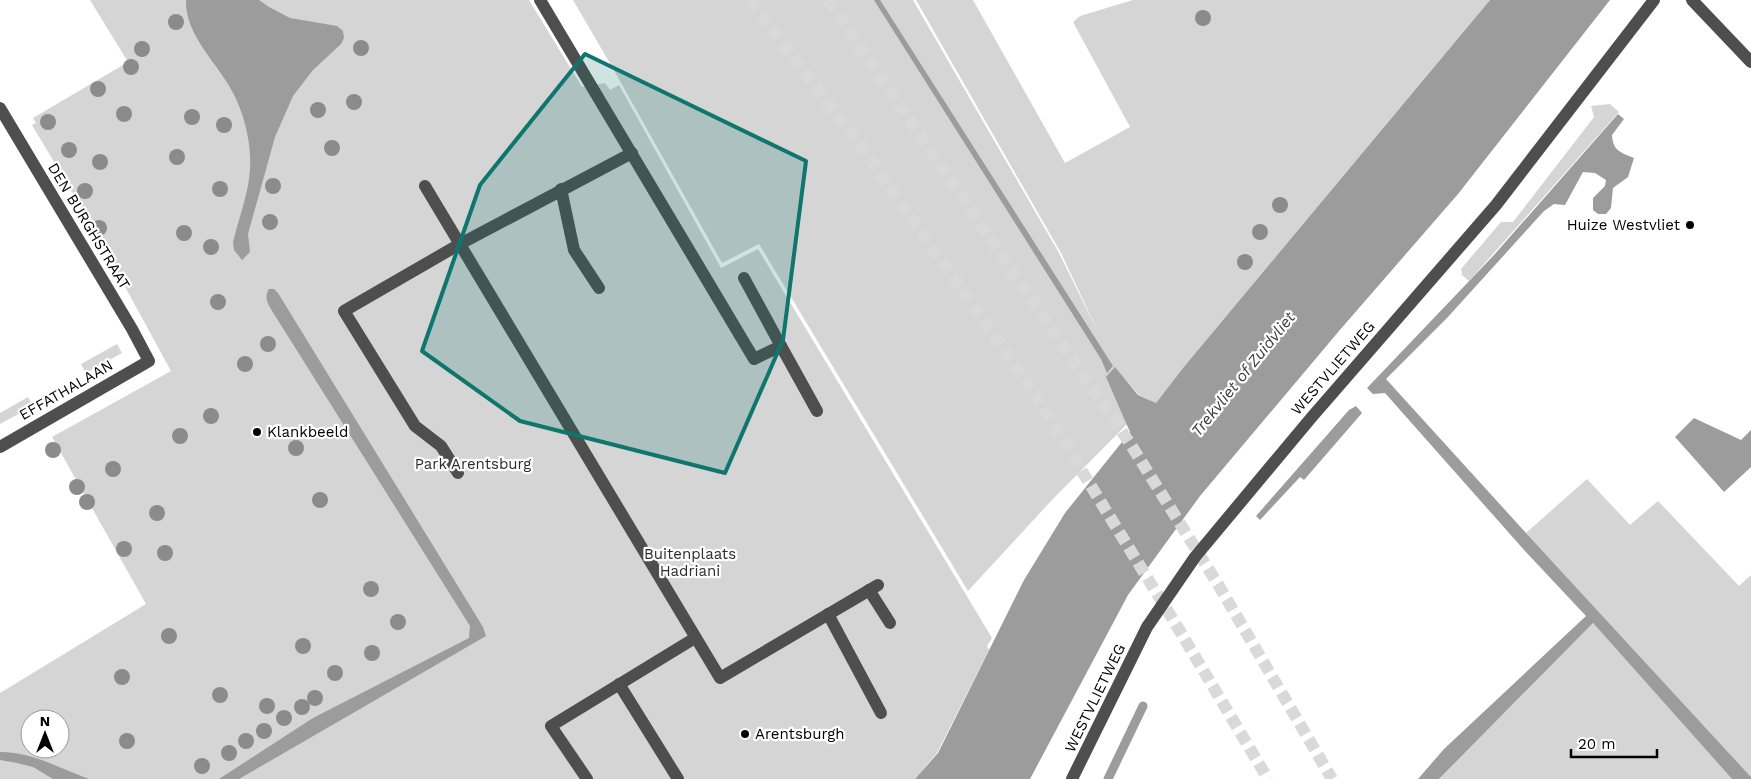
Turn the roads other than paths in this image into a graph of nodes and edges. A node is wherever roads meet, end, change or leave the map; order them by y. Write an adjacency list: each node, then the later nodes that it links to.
1 (540, 0): 6 (street)
2 (1654, 0): 24 (street, WESTVLIETWEG)
3 (1692, 0): 4 (street)
4 (1751, 62)
5 (0, 108): 13 (street, DEN BURGHSTRAAT)
6 (632, 152): 8 (street); 12 (street)
7 (425, 186): 9 (street)
8 (560, 189): 9 (street); 11 (street)
9 (460, 244): 16 (street); 19 (street)
10 (744, 278): 12 (street)
11 (599, 288)
12 (781, 346): 14 (street)
13 (149, 361): 15 (street, EFFATHALAAN)
14 (817, 411)
15 (0, 447)
16 (458, 473)
17 (828, 614): 18 (street); 19 (street); 21 (street)
18 (890, 623)
19 (695, 638): 20 (street)
20 (619, 684): 22 (street); 23 (street)
21 (881, 713)
22 (587, 779)
23 (678, 779)
24 (1072, 779)

